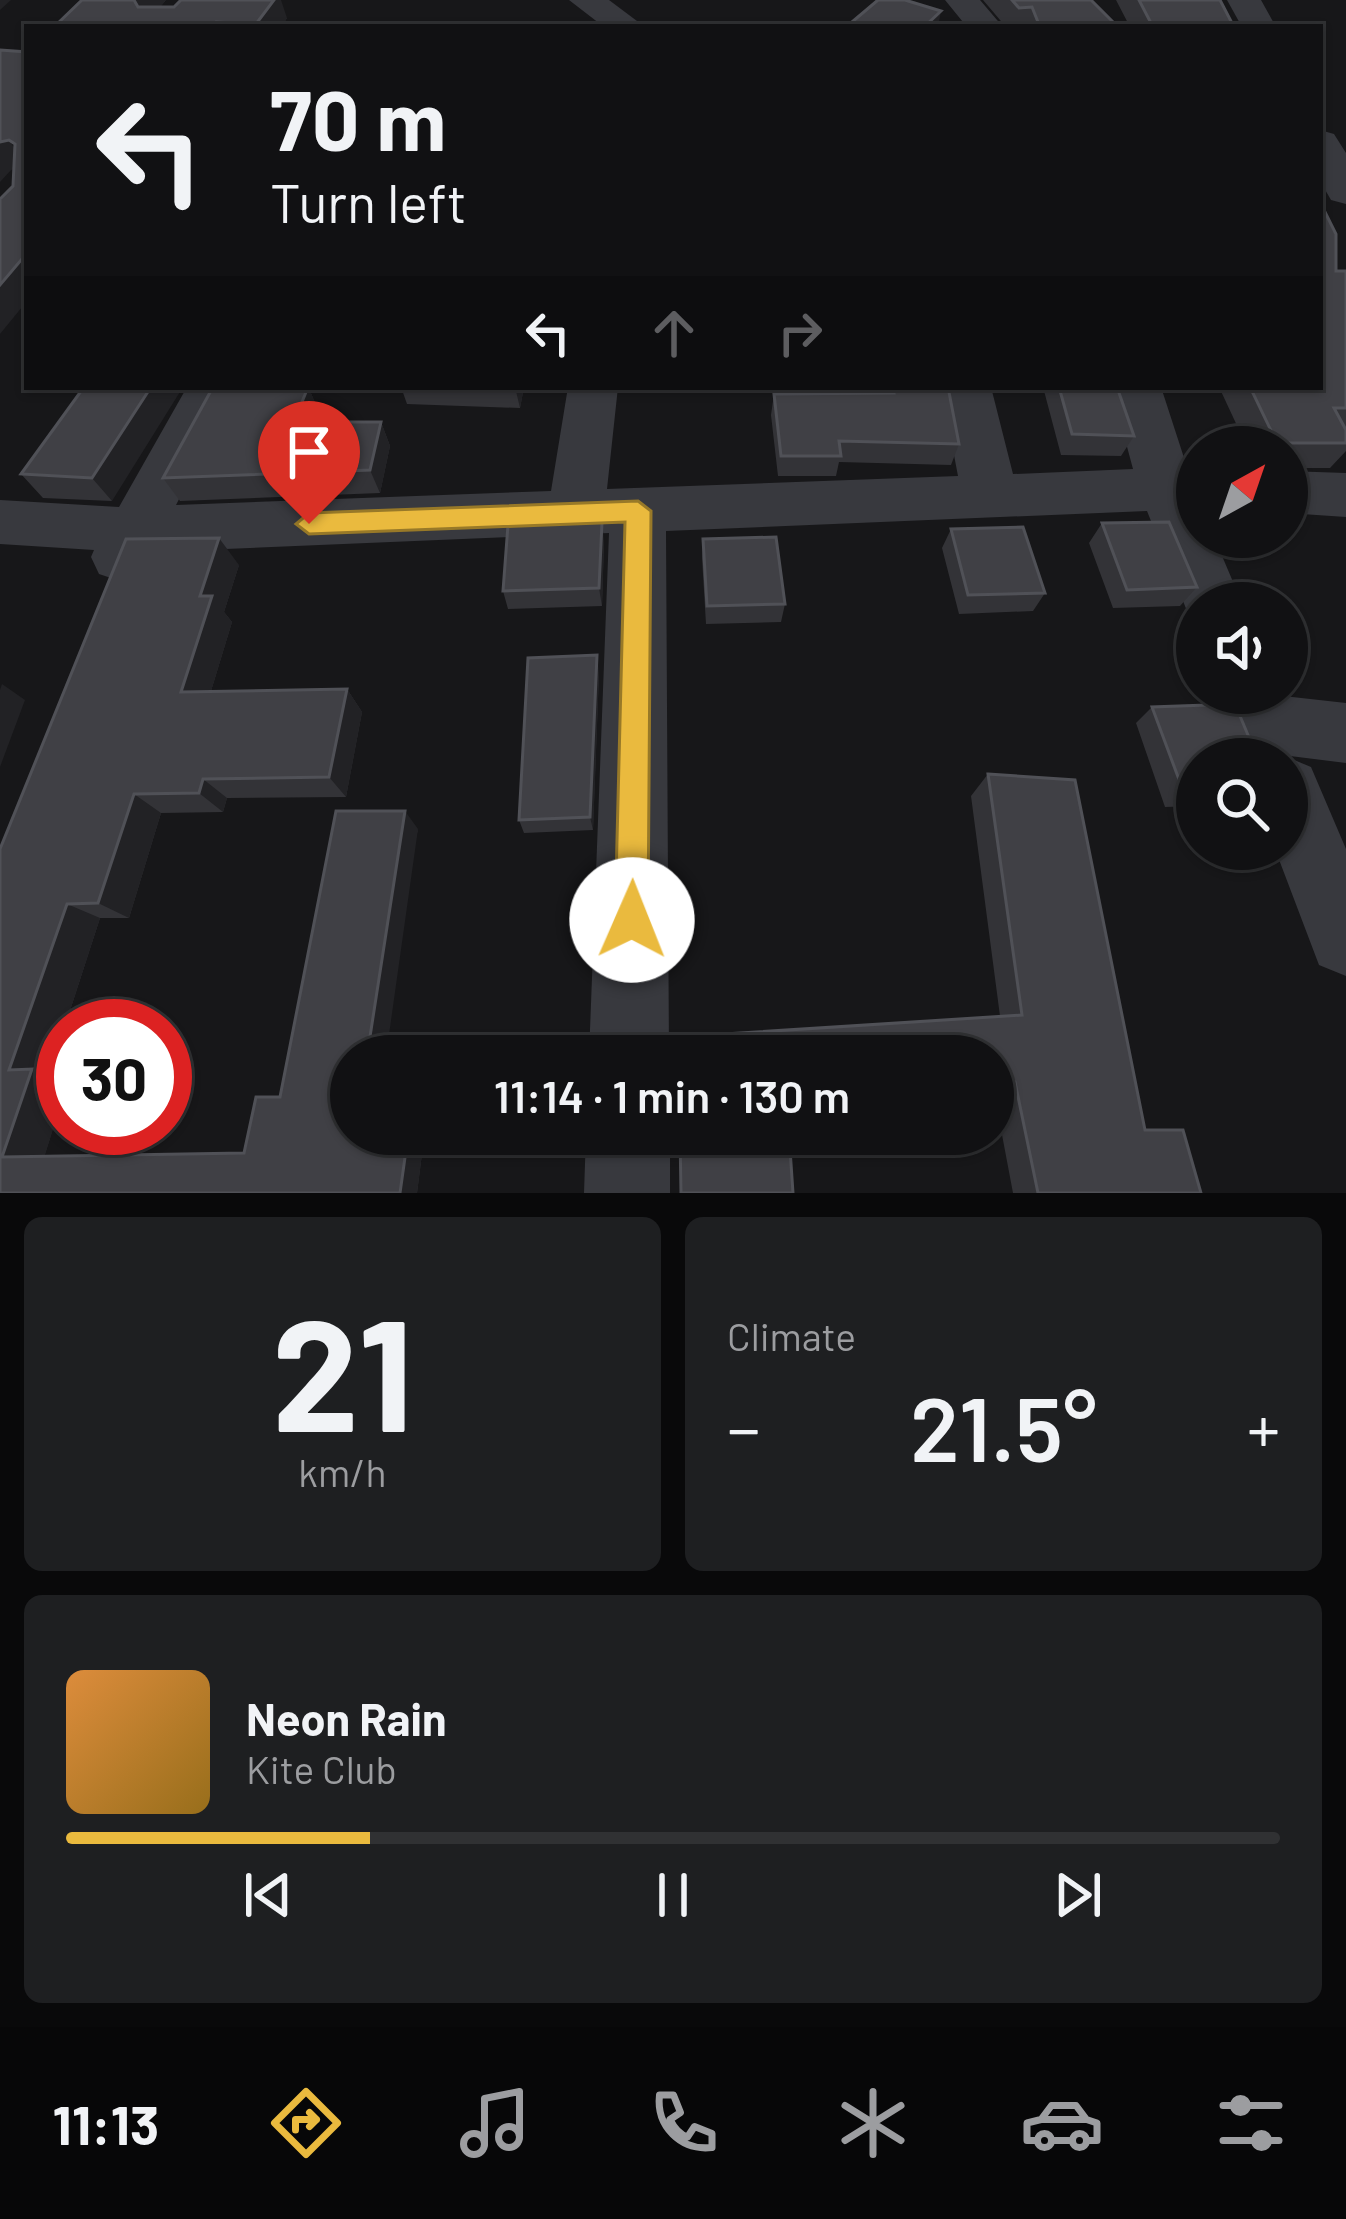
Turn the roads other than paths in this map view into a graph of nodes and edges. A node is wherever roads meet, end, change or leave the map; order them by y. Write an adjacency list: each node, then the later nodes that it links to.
1 (586, 0): 3 (street)
2 (962, 0): 4 (street)
3 (623, 24)
4 (983, 24)
5 (1323, 148): 6 (street)
6 (1346, 191)
7 (210, 390): 18 (street)
8 (593, 390): 16 (street)
9 (967, 390): 14 (street)
10 (1137, 390): 11 (street)
11 (1176, 476)
12 (1176, 487): 14 (street)
13 (1308, 493): 15 (street)
14 (990, 494): 16 (street)
15 (1346, 495)
16 (607, 512): 18 (street); 24 (street)
17 (0, 522): 18 (street)
18 (130, 530): 19 (street)
19 (96, 618)
20 (1261, 724): 21 (street)
21 (1346, 733)
22 (1308, 843): 23 (street)
23 (1346, 938)
24 (628, 1035)
25 (628, 1155): 26 (street)
26 (627, 1193)

